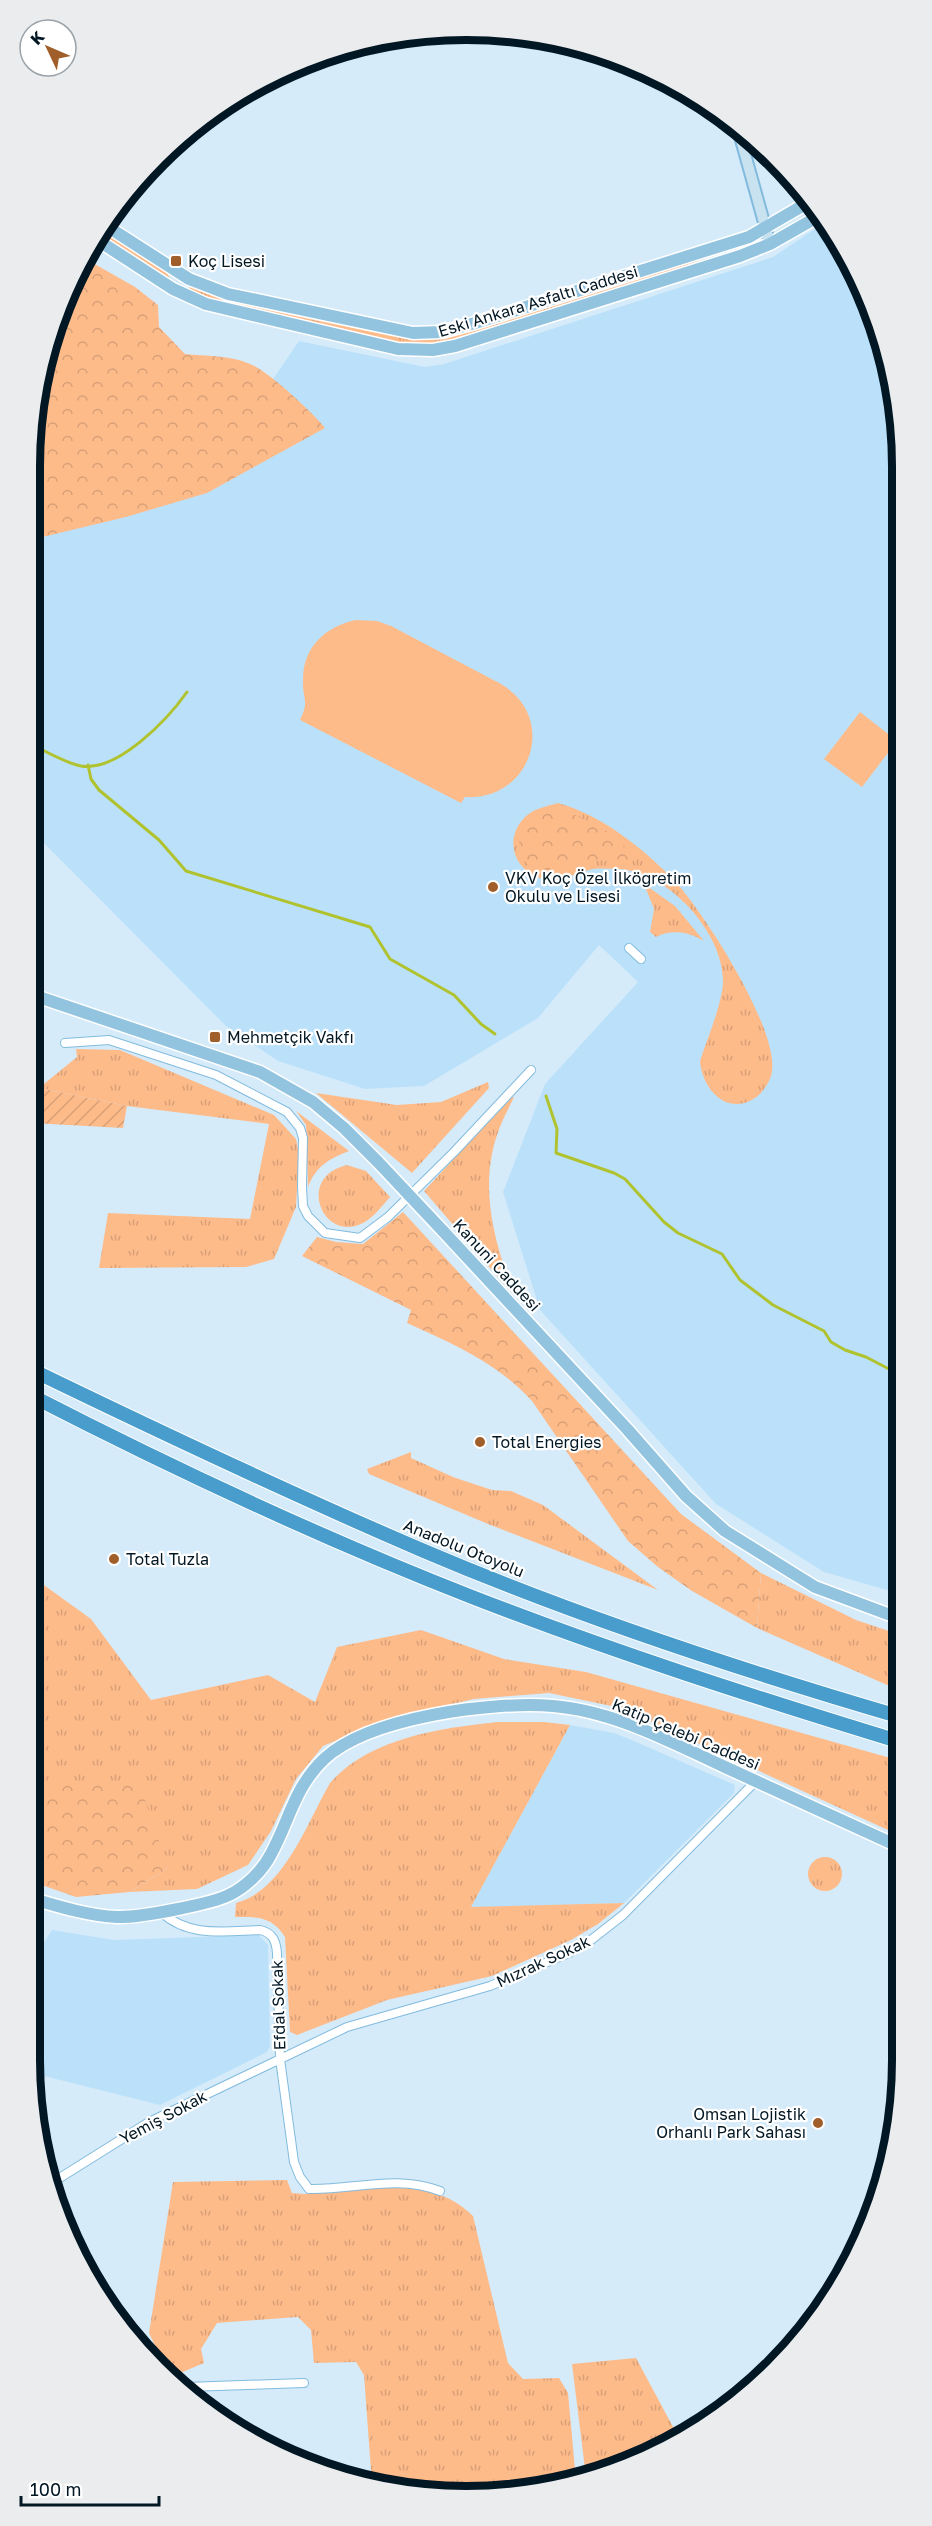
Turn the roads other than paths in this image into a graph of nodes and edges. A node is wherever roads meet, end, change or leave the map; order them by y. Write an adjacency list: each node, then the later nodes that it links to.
1 (741, 141): 5 (street)
2 (803, 206): 5 (main road, Eski Ankara Asfaltı Caddesi)
3 (813, 220): 7 (main road, Eski Ankara Asfaltı Caddesi)
4 (112, 230): 5 (main road, Eski Ankara Asfaltı Caddesi)
5 (765, 230): 7 (street)
6 (104, 244): 7 (main road, Eski Ankara Asfaltı Caddesi)
7 (770, 244)
8 (629, 948): 9 (street)
9 (641, 959)
10 (40, 997): 15 (main road, Kanuni Caddesi, bridge)
11 (66, 1043): 12 (street)
12 (531, 1070)
13 (40, 1374): 16 (highway, Anadolu Otoyolu)
14 (40, 1400): 17 (highway)
15 (892, 1616)
16 (892, 1714)
17 (892, 1739)
18 (756, 1781): 19 (main road, Katip Çelebi Caddesi); 21 (main road, Katip Çelebi Caddesi); 22 (street, Mızrak Sokak)
19 (892, 1843)
20 (40, 1901): 21 (main road, Katip Çelebi Caddesi)
21 (160, 1911): 22 (street, Efdal Sokak)
22 (280, 2059): 23 (street, Yemiş Sokak); 24 (street, Efdal Sokak)
23 (58, 2179)
24 (440, 2191)
25 (304, 2383): 26 (street)
26 (193, 2387)

